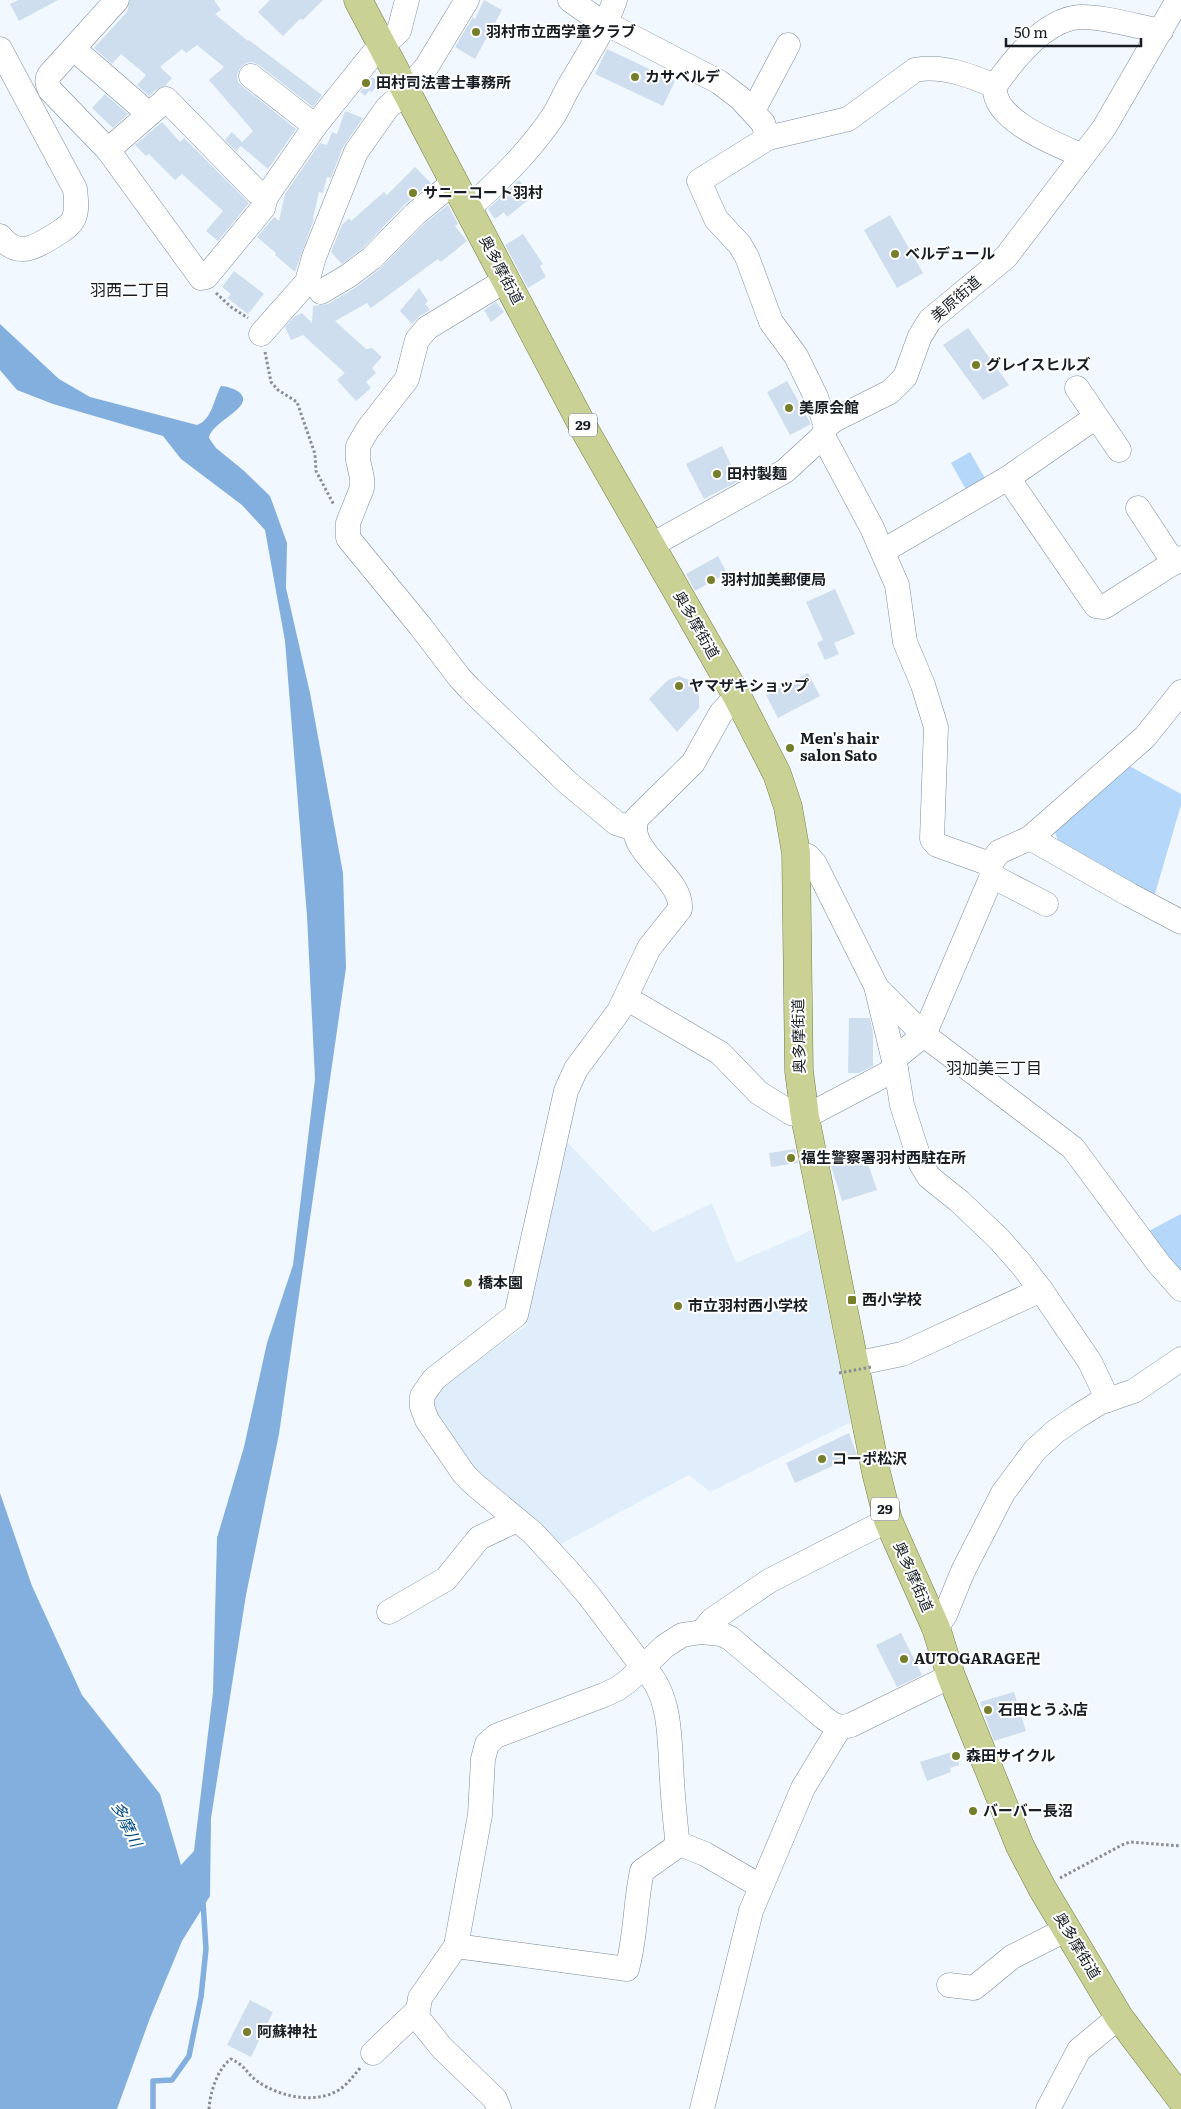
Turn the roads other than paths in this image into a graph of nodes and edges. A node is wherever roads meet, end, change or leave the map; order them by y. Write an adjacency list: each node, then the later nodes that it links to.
1 (117, 0): 13 (street)
2 (358, 0): 10 (main road, 奥多摩街道 / 29)
3 (407, 0): 10 (street)
4 (468, 0): 16 (street)
5 (570, 0): 8 (street)
6 (615, 0): 8 (street)
7 (1178, 0): 9 (street, 美原街道)
8 (606, 24): 18 (street); 25 (street)
9 (1161, 31): 15 (street); 22 (street, 美原街道)
10 (382, 45): 16 (main road, 奥多摩街道 / 29); 19 (street)
11 (788, 45): 18 (street)
12 (0, 49): 26 (street)
13 (74, 49): 17 (street); 21 (street)
14 (251, 76): 19 (street)
15 (995, 86): 20 (street); 22 (street)
16 (406, 91): 23 (main road, 奥多摩街道 / 29); 29 (street)
17 (163, 101): 21 (street); 24 (street)
18 (753, 111): 20 (street)
19 (315, 126): 24 (street)
20 (768, 138): 32 (street)
21 (108, 150): 24 (street)
22 (1082, 156): 32 (street, 美原街道)
23 (454, 182): 25 (main road, 奥多摩街道 / 29); 28 (street)
24 (266, 197)
25 (469, 208): 27 (main road, 奥多摩街道 / 29)
26 (0, 236)
27 (506, 280): 36 (main road, 奥多摩街道 / 29); 41 (street)
28 (321, 292)
29 (261, 334)
30 (1077, 388): 31 (street)
31 (1096, 417): 33 (street); 34 (street)
32 (825, 431): 36 (street, 美原街道); 37 (street)
33 (1119, 450)
34 (1008, 478): 37 (street); 38 (street)
35 (1138, 508): 38 (street)
36 (650, 546): 40 (main road, 奥多摩街道 / 29)
37 (883, 552): 44 (street)
38 (1177, 561)
39 (1181, 692): 42 (street)
40 (737, 696): 41 (street); 43 (main road, 奥多摩街道 / 29)
41 (635, 830): 48 (street)
42 (1030, 838): 44 (street); 46 (street)
43 (796, 853): 47 (street); 51 (main road, 奥多摩街道 / 29)
44 (991, 870): 45 (street); 49 (street)
45 (1046, 904)
46 (1181, 922)
47 (876, 986): 49 (street); 50 (street)
48 (626, 998): 51 (street); 57 (street)
49 (924, 1035): 50 (street); 52 (street)
50 (895, 1064): 51 (street); 53 (street)
51 (805, 1118): 55 (main road, 奥多摩街道 / 29)
52 (1181, 1289)
53 (1041, 1290): 55 (street); 56 (street)
54 (1181, 1359): 56 (street)
55 (855, 1368): 58 (main road, 奥多摩街道 / 29)
56 (1108, 1400): 60 (street)
57 (517, 1520): 59 (street); 62 (street)
58 (888, 1520): 60 (main road, 奥多摩街道 / 29); 61 (street)
59 (388, 1612)
60 (936, 1628): 63 (main road, 奥多摩街道 / 29)
61 (702, 1632): 62 (street); 64 (street)
62 (642, 1666): 65 (street); 68 (street)
63 (951, 1676): 64 (street); 67 (main road, 奥多摩街道 / 29)
64 (840, 1727): 66 (street)
65 (680, 1844): 66 (street); 68 (street)
66 (760, 1886): 76 (street)
67 (1067, 1929): 69 (street); 71 (main road, 奥多摩街道 / 29)
68 (456, 1946): 70 (street)
69 (950, 1985)
70 (417, 2011): 72 (street); 75 (street)
71 (1118, 2017): 73 (main road, 奥多摩街道 / 29); 77 (street)
72 (373, 2054)
73 (1173, 2076): 74 (main road, 奥多摩街道 / 29)
74 (1181, 2099)
75 (499, 2109)
76 (702, 2109)
77 (1048, 2109)

